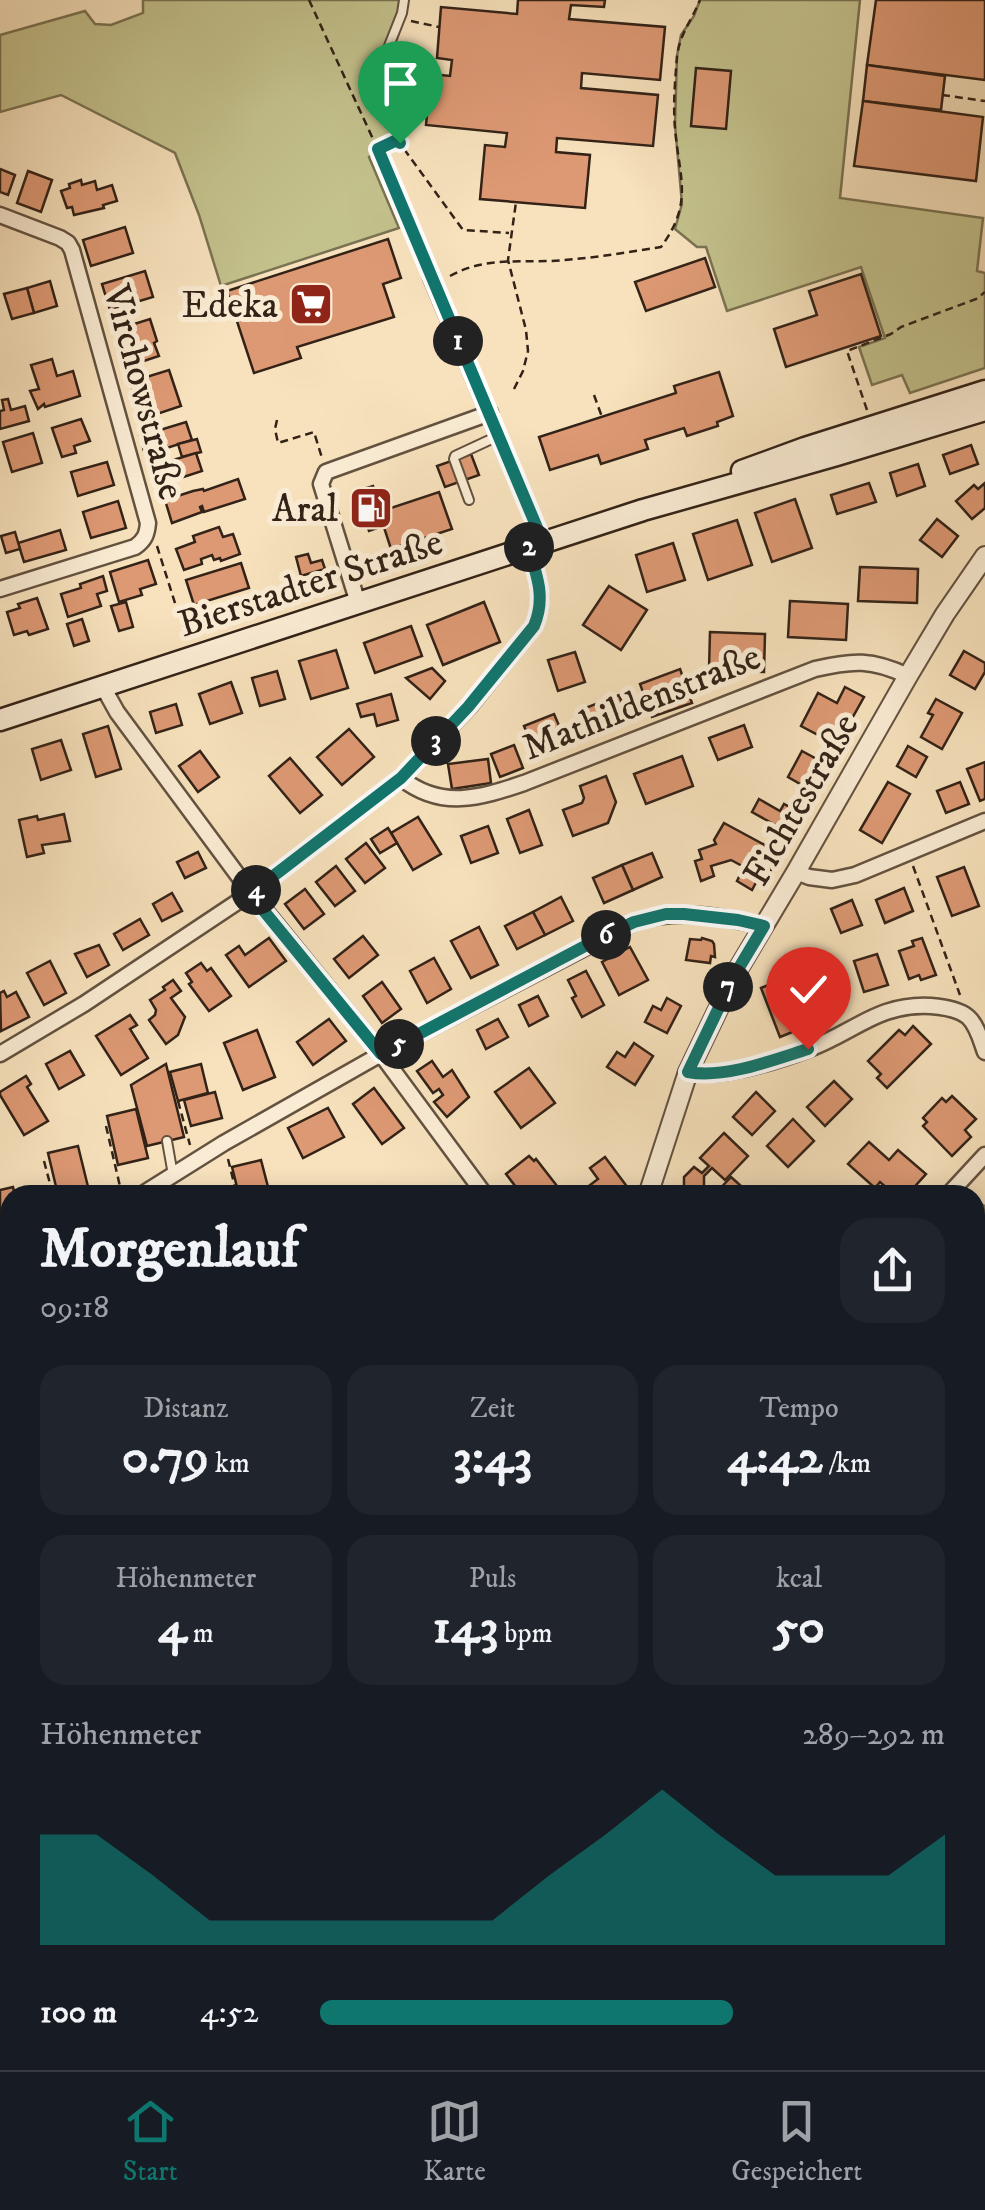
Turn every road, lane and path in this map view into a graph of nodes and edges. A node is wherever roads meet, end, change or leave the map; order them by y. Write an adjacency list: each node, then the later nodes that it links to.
1 (309, 0): 9 (path)
2 (404, 0): 4 (lane)
3 (700, 0): 13 (path)
4 (400, 19): 5 (path); 8 (lane)
5 (440, 27)
6 (942, 96): 7 (path)
7 (985, 101)
8 (397, 140): 9 (lane); 12 (path)
9 (378, 149): 14 (lane)
10 (516, 202): 12 (path)
11 (0, 215): 28 (street, Virchowstraße)
12 (511, 233): 13 (path)
13 (508, 260): 14 (path); 16 (path)
14 (433, 281): 20 (street)
15 (985, 292): 23 (path)
16 (514, 388)
17 (985, 391): 23 (main road, Bierstadter Straße)
18 (594, 395): 21 (path)
19 (985, 410): 27 (main road, Bierstadter Straße)
20 (490, 413): 24 (street); 32 (street)
21 (602, 416)
22 (277, 420): 25 (path)
23 (873, 426): 27 (main road, Bierstadter Straße)
24 (499, 435): 26 (lane); 29 (street)
25 (320, 454)
26 (469, 500)
27 (643, 510): 29 (main road, Bierstadter Straße)
28 (148, 532): 31 (street, Virchowstraße); 33 (path)
29 (536, 545): 32 (main road, Bierstadter Straße); 37 (street)
30 (985, 556): 34 (street, Fichtestraße)
31 (0, 589)
32 (358, 603): 33 (main road, Bierstadter Straße)
33 (192, 657): 35 (main road, Bierstadter Straße)
34 (908, 676): 37 (street, Mathildenstraße); 40 (street, Fichtestraße)
35 (102, 685): 36 (main road, Bierstadter Straße); 41 (street)
36 (0, 720)
37 (401, 778): 41 (street)
38 (985, 822): 39 (street)
39 (908, 853): 40 (street); 43 (path)
40 (796, 872): 42 (street, Fichtestraße)
41 (250, 894): 45 (street); 46 (street)
42 (764, 926): 46 (street); 47 (street, Fichtestraße)
43 (967, 1016): 44 (street); 47 (street)
44 (985, 1052)
45 (0, 1054)
46 (381, 1054): 51 (street); 60 (street)
47 (688, 1072): 61 (street, Fichtestraße)
48 (178, 1101): 54 (path)
49 (106, 1126): 57 (path)
50 (167, 1141): 55 (lane)
51 (224, 1143): 54 (street); 59 (path)
52 (985, 1155): 62 (street)
53 (44, 1161): 56 (path)
54 (194, 1161): 55 (street)
55 (172, 1175): 58 (street)
56 (50, 1185)
57 (120, 1185)
58 (156, 1185)
59 (235, 1185)
60 (478, 1185)
61 (651, 1185)
62 (957, 1185)

